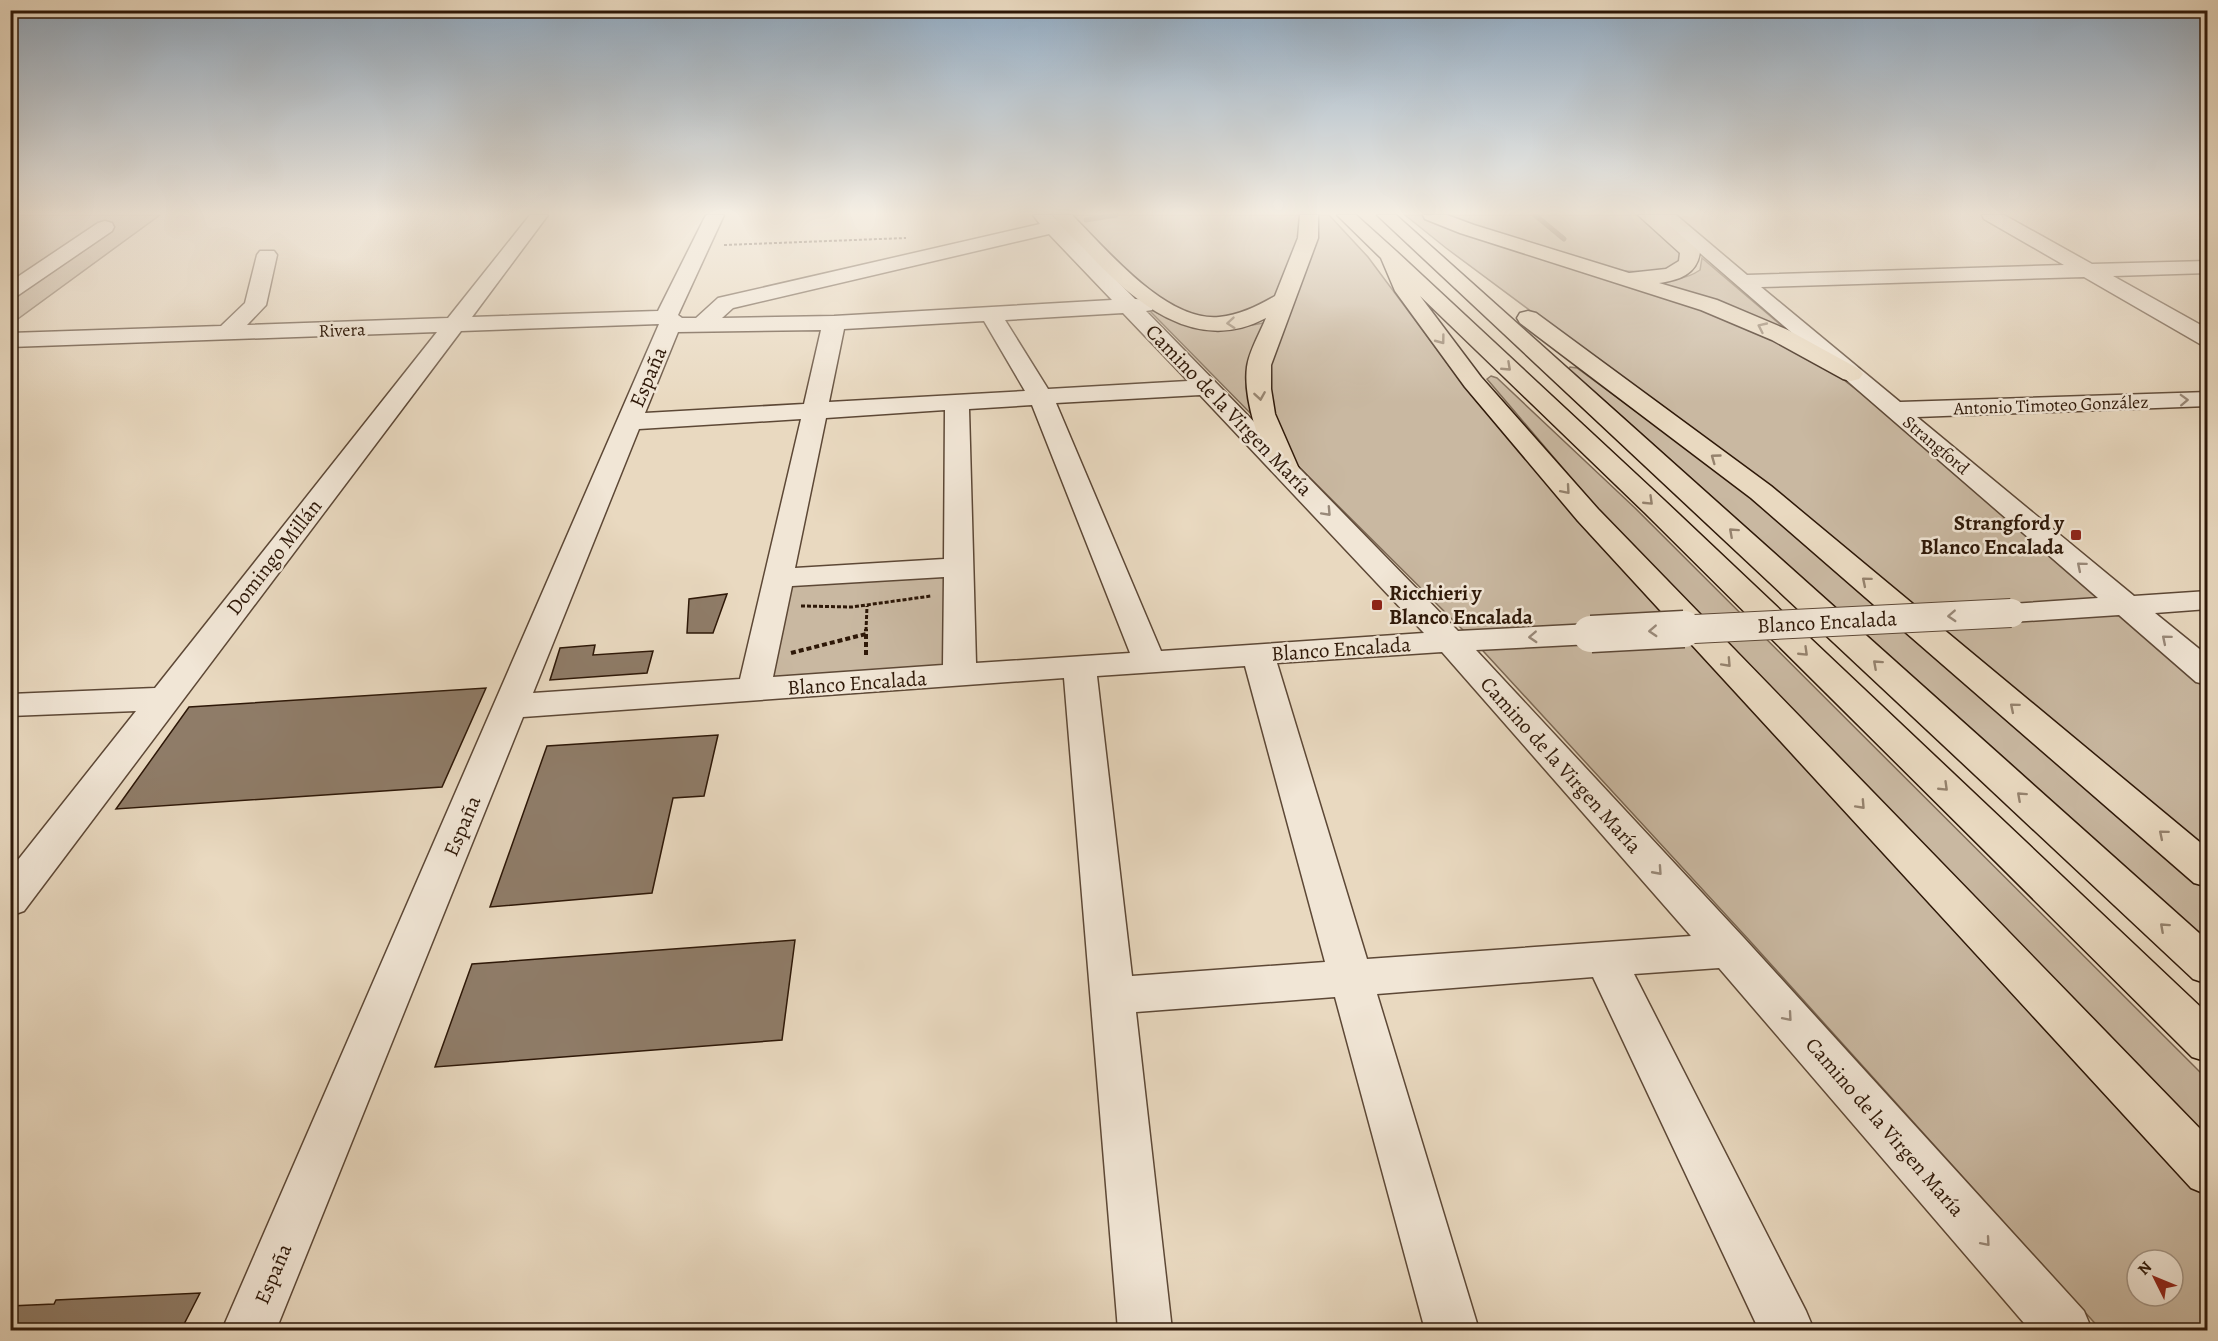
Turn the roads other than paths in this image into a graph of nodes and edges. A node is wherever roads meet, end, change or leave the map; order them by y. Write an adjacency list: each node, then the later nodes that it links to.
1 (31, 278): 18 (street)
2 (262, 278): 26 (street)
3 (490, 278): 25 (street, Domingo Millán)
4 (690, 278): 23 (street, España)
5 (826, 278): 23 (street)
6 (1104, 278): 21 (street, Camino de la Virgen María)
7 (1121, 278): 20 (highway)
8 (1293, 278): 19 (highway)
9 (1399, 278): 60 (highway, one-way to 60)
10 (1413, 278): 59 (highway, one-way to 59)
11 (1455, 278): 56 (highway, one-way to 11)
12 (1470, 278): 52 (highway, one-way to 12)
13 (1621, 278): 29 (highway, one-way to 13)
14 (1740, 278): 17 (street, Strangford)
15 (1851, 278): 17 (street)
16 (2101, 278): 27 (street)
17 (1744, 281): 29 (street, Strangford)
18 (10, 292)
19 (1284, 300): 20 (highway, one-way to 20); 37 (highway, one-way to 37)
20 (1153, 304): 21 (street, Rivera)
21 (1130, 307): 22 (street, Rivera); 30 (street, Camino de la Virgen María)
22 (991, 315): 24 (street, Rivera); 31 (street)
23 (677, 322): 24 (street, Rivera); 25 (street, Rivera); 36 (street, España)
24 (834, 323): 35 (street)
25 (454, 325): 26 (street, Rivera); 49 (street, Domingo Millán)
26 (226, 333): 28 (street, Rivera)
27 (2208, 339)
28 (10, 340)
29 (1851, 374): 34 (street, Strangford)
30 (1207, 387): 31 (street); 37 (street, Camino de la Virgen María)
31 (1041, 397): 33 (street); 44 (street)
32 (2208, 399): 34 (street, Antonio Timoteo González, one-way to 32)
33 (957, 402): 35 (street); 38 (street)
34 (1895, 410): 41 (street, Strangford, one-way to 34)
35 (815, 411): 36 (street); 39 (street)
36 (629, 422): 51 (street, España)
37 (1286, 469): 42 (street, Camino de la Virgen María, one-way to 42)
38 (959, 567): 39 (street); 47 (street)
39 (779, 578): 48 (street)
40 (2208, 600): 41 (street, Blanco Encalada)
41 (2125, 604): 42 (street, Blanco Encalada, one-way to 42, bridge); 46 (street, Strangford, one-way to 41)
42 (1450, 641): 43 (street, Blanco Encalada); 54 (street, Camino de la Virgen María, one-way to 54)
43 (1258, 655): 44 (street, Blanco Encalada); 57 (street)
44 (1150, 663): 45 (street, Blanco Encalada)
45 (1080, 667): 47 (street, Blanco Encalada); 58 (street)
46 (2208, 674)
47 (960, 676): 48 (street, Blanco Encalada)
48 (766, 689): 51 (street, Blanco Encalada)
49 (164, 699): 50 (street); 53 (street, Domingo Millán)
50 (10, 705)
51 (512, 706): 61 (street, España)
52 (2208, 872)
53 (10, 900)
54 (1729, 950): 55 (street); 65 (street, Camino de la Virgen María, one-way to 65)
55 (1606, 960): 57 (street); 64 (street)
56 (2208, 967)
57 (1351, 979): 58 (street); 63 (street)
58 (1112, 996): 62 (street)
59 (2208, 1043)
60 (2208, 1172)
61 (249, 1330)
62 (1144, 1330)
63 (1452, 1330)
64 (1787, 1330)
65 (2065, 1330)

